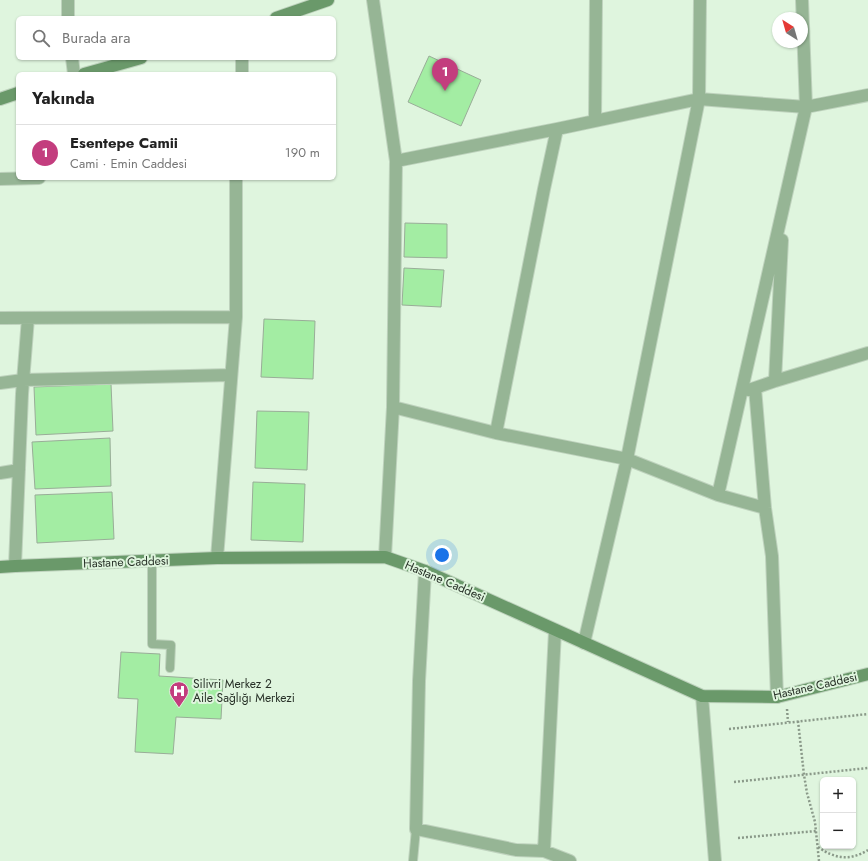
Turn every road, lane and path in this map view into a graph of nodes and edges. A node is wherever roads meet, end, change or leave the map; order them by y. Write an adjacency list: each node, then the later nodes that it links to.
1 (68, 0): 7 (street)
2 (328, 0): 8 (street)
3 (373, 0): 22 (street)
4 (596, 0): 20 (street)
5 (700, 0): 18 (street)
6 (802, 0): 19 (street)
7 (68, 16)
8 (282, 16)
9 (72, 60): 12 (street)
10 (134, 60): 13 (street)
11 (242, 60): 14 (street)
12 (74, 72)
13 (91, 72)
14 (242, 72)
15 (16, 94): 17 (street)
16 (868, 95): 19 (street)
17 (0, 99)
18 (699, 99): 19 (street); 20 (street); 39 (street)
19 (806, 107): 26 (street)
20 (595, 121): 21 (street)
21 (557, 129): 22 (street); 38 (street)
22 (396, 161): 37 (street)
23 (0, 179): 24 (street)
24 (16, 179)
25 (236, 180): 27 (street)
26 (783, 206): 33 (street); 36 (street)
27 (236, 317): 29 (street); 31 (street)
28 (0, 318): 29 (street)
29 (28, 318): 32 (street)
30 (868, 353): 33 (street)
31 (231, 375): 32 (street); 45 (street)
32 (23, 380): 34 (street); 40 (street)
33 (775, 381): 35 (street)
34 (0, 383)
35 (755, 388): 36 (street); 43 (street)
36 (742, 392): 42 (street)
37 (393, 407): 38 (street); 44 (street)
38 (496, 433): 39 (street)
39 (627, 459): 42 (street); 51 (street)
40 (19, 470): 41 (street); 47 (street)
41 (0, 473)
42 (718, 495): 43 (street)
43 (765, 508): 55 (street)
44 (385, 557): 45 (street, Hastane Caddesi); 49 (street, Hastane Caddesi)
45 (217, 558): 46 (street, Hastane Caddesi)
46 (152, 561): 47 (street, Hastane Caddesi); 52 (lane)
47 (15, 566): 48 (street, Hastane Caddesi)
48 (0, 567)
49 (425, 571): 50 (street, Hastane Caddesi); 62 (street)
50 (555, 631): 51 (street, Hastane Caddesi); 67 (street)
51 (584, 643): 54 (street, Hastane Caddesi)
52 (170, 668)
53 (868, 674): 55 (street, Hastane Caddesi)
54 (702, 696): 55 (street, Hastane Caddesi); 71 (street)
55 (777, 697)
56 (868, 714): 57 (path)
57 (798, 721): 58 (path); 60 (path)
58 (729, 729)
59 (868, 768): 60 (path)
60 (804, 775): 61 (path); 63 (path)
61 (734, 782)
62 (416, 829): 68 (street); 69 (lane)
63 (816, 831): 64 (path); 65 (path)
64 (738, 838)
65 (817, 847): 66 (path); 72 (path)
66 (868, 850)
67 (544, 851): 68 (street); 70 (street)
68 (516, 855)
69 (412, 861)
70 (570, 861)
71 (716, 861)
72 (819, 861)

